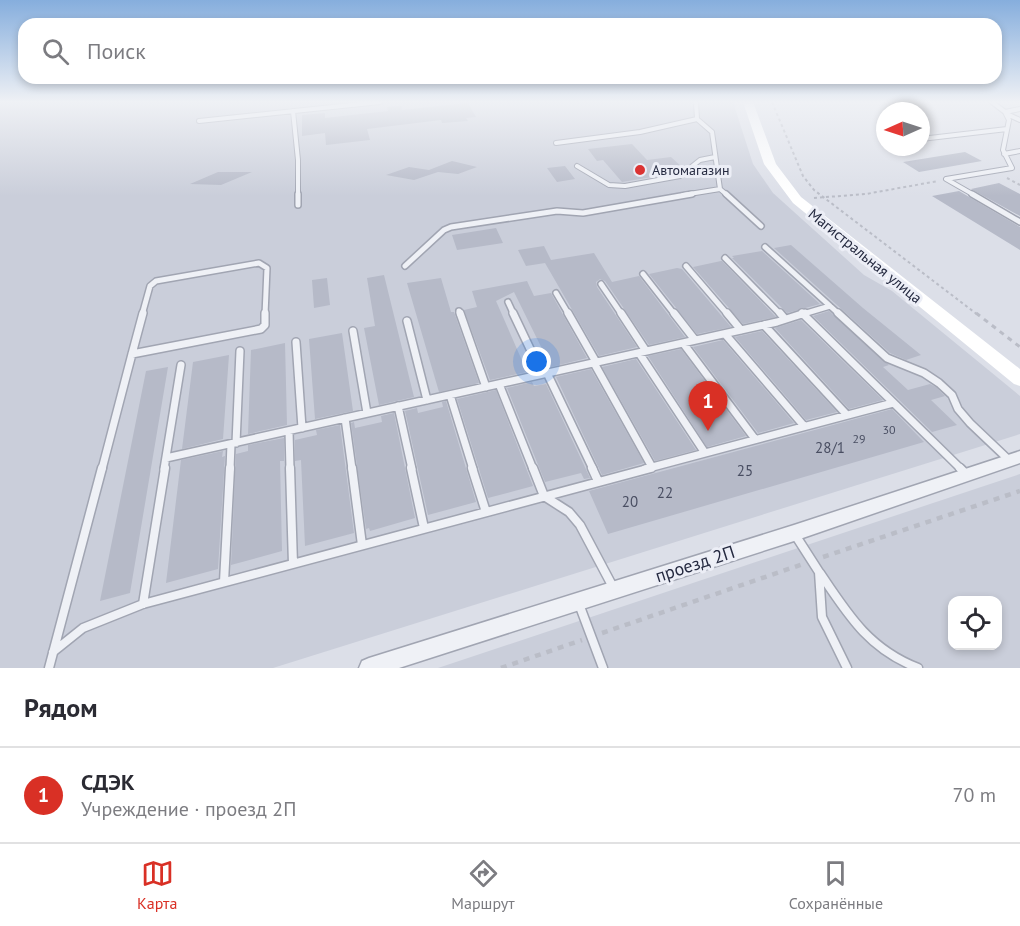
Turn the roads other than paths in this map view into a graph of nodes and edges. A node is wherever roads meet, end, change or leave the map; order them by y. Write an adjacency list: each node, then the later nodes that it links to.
1 (295, 133): 16 (lane)
2 (631, 133): 8 (lane)
3 (712, 133): 11 (lane)
4 (759, 133): 45 (main road, Магистральная улица)
5 (971, 133): 7 (lane)
6 (1006, 133): 10 (lane)
7 (930, 138)
8 (556, 143)
9 (1020, 151): 10 (lane)
10 (1004, 154): 13 (lane)
11 (715, 157): 12 (lane); 15 (lane)
12 (577, 166)
13 (1012, 168): 14 (lane); 17 (lane)
14 (1020, 170)
15 (720, 189): 18 (lane); 21 (lane)
16 (298, 205)
17 (1020, 222)
18 (761, 226)
19 (765, 247): 27 (lane)
20 (724, 258): 30 (lane)
21 (405, 266)
22 (686, 266): 33 (lane)
23 (643, 274): 36 (lane)
24 (601, 284): 40 (lane)
25 (556, 293): 42 (lane)
26 (508, 302): 44 (lane)
27 (830, 306): 29 (lane); 62 (lane)
28 (459, 311): 47 (lane)
29 (801, 313): 30 (lane); 50 (lane)
30 (785, 319): 32 (lane)
31 (407, 321): 49 (lane)
32 (765, 325): 33 (lane); 53 (lane)
33 (741, 330): 35 (lane)
34 (353, 331): 52 (lane)
35 (725, 333): 36 (lane); 55 (lane)
36 (695, 340): 38 (lane)
37 (296, 342): 56 (lane)
38 (683, 343): 40 (lane); 58 (lane)
39 (240, 351): 59 (lane)
40 (643, 352): 42 (lane); 60 (lane)
41 (132, 354): 41 (lane); 77 (lane)
42 (595, 363): 44 (lane); 63 (lane)
43 (181, 365): 61 (lane)
44 (544, 374): 46 (lane); 65 (lane)
45 (1020, 379)
46 (499, 384): 47 (lane); 66 (lane)
47 (486, 387): 48 (lane)
48 (450, 395): 49 (lane); 67 (lane)
49 (427, 400): 51 (lane)
50 (892, 403): 53 (lane); 64 (lane)
51 (398, 406): 52 (lane); 68 (lane)
52 (367, 413): 54 (lane)
53 (847, 415): 55 (lane)
54 (345, 418): 56 (lane); 70 (lane)
55 (804, 426): 58 (lane)
56 (302, 428): 57 (lane)
57 (289, 431): 59 (lane); 71 (lane)
58 (755, 439): 60 (lane)
59 (234, 443): 61 (lane); 73 (lane)
60 (705, 453): 63 (lane)
61 (166, 458): 76 (lane)
62 (1015, 459): 64 (street, проезд 2П)
63 (652, 467): 65 (lane)
64 (967, 475): 69 (street, проезд 2П)
65 (598, 481): 66 (lane)
66 (544, 496): 67 (lane); 74 (lane)
67 (486, 512): 68 (lane)
68 (424, 528): 70 (lane)
69 (794, 532): 72 (lane); 74 (street, проезд 2П)
70 (362, 545): 71 (lane)
71 (292, 564): 73 (lane)
72 (819, 572): 81 (lane); 82 (lane)
73 (224, 582): 76 (lane)
74 (614, 590): 75 (street, проезд 2П)
75 (579, 602): 79 (street, проезд 2П); 80 (lane)
76 (143, 604): 77 (lane)
77 (53, 652): 78 (lane)
78 (49, 668)
79 (369, 668)
80 (603, 668)
81 (847, 668)
82 (918, 668)

